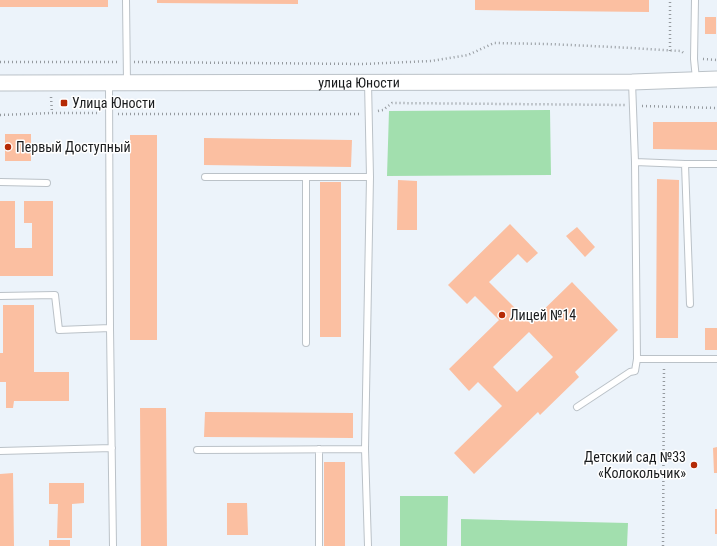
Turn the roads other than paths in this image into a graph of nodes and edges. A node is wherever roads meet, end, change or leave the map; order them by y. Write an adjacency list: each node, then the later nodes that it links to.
1 (126, 0): 7 (lane)
2 (695, 0): 3 (lane)
3 (696, 79): 4 (street, улица Юности); 8 (street, улица Юности)
4 (717, 79)
5 (368, 81): 7 (street, улица Юности); 8 (street, улица Юности); 15 (lane)
6 (109, 82): 7 (street, улица Юности); 9 (street, улица Юности); 20 (lane)
7 (127, 82)
8 (632, 82): 10 (lane)
9 (0, 83)
10 (635, 162): 11 (lane); 22 (lane)
11 (685, 164): 12 (lane); 19 (lane)
12 (717, 164)
13 (205, 177): 14 (lane)
14 (306, 177): 15 (lane); 21 (lane)
15 (370, 177): 27 (lane)
16 (0, 182): 17 (lane)
17 (47, 183)
18 (0, 296): 20 (lane)
19 (690, 304)
20 (110, 328): 25 (lane)
21 (306, 342)
22 (637, 359): 23 (lane); 24 (lane)
23 (717, 359)
24 (578, 408)
25 (112, 448): 29 (lane); 30 (lane)
26 (319, 449): 27 (lane); 28 (lane); 31 (lane)
27 (365, 449): 32 (lane)
28 (197, 450)
29 (0, 451)
30 (113, 546)
31 (319, 546)
32 (368, 546)

